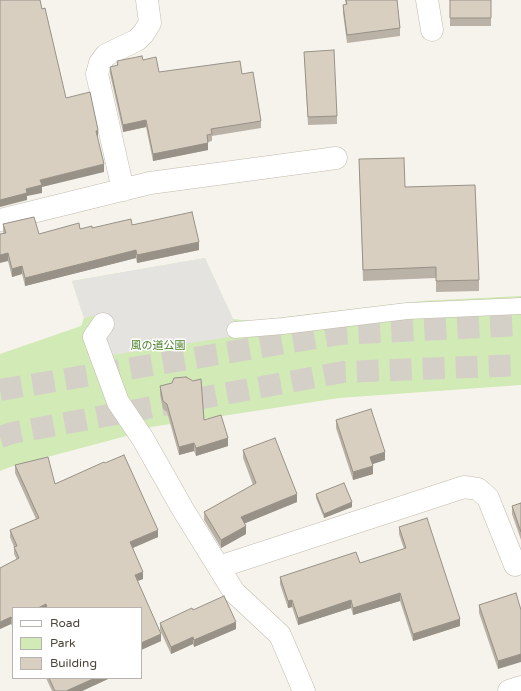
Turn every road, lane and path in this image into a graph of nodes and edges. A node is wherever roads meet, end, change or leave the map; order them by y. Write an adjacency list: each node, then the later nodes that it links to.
1 (147, 0): 5 (street)
2 (427, 0): 3 (street)
3 (432, 30)
4 (336, 158): 5 (street)
5 (123, 190): 6 (street)
6 (0, 220)
7 (521, 306): 9 (lane)
8 (103, 324): 11 (street)
9 (235, 330)
10 (515, 565): 11 (street)
11 (219, 567): 13 (street)
12 (521, 688): 14 (street)
13 (304, 691)
14 (509, 691)

